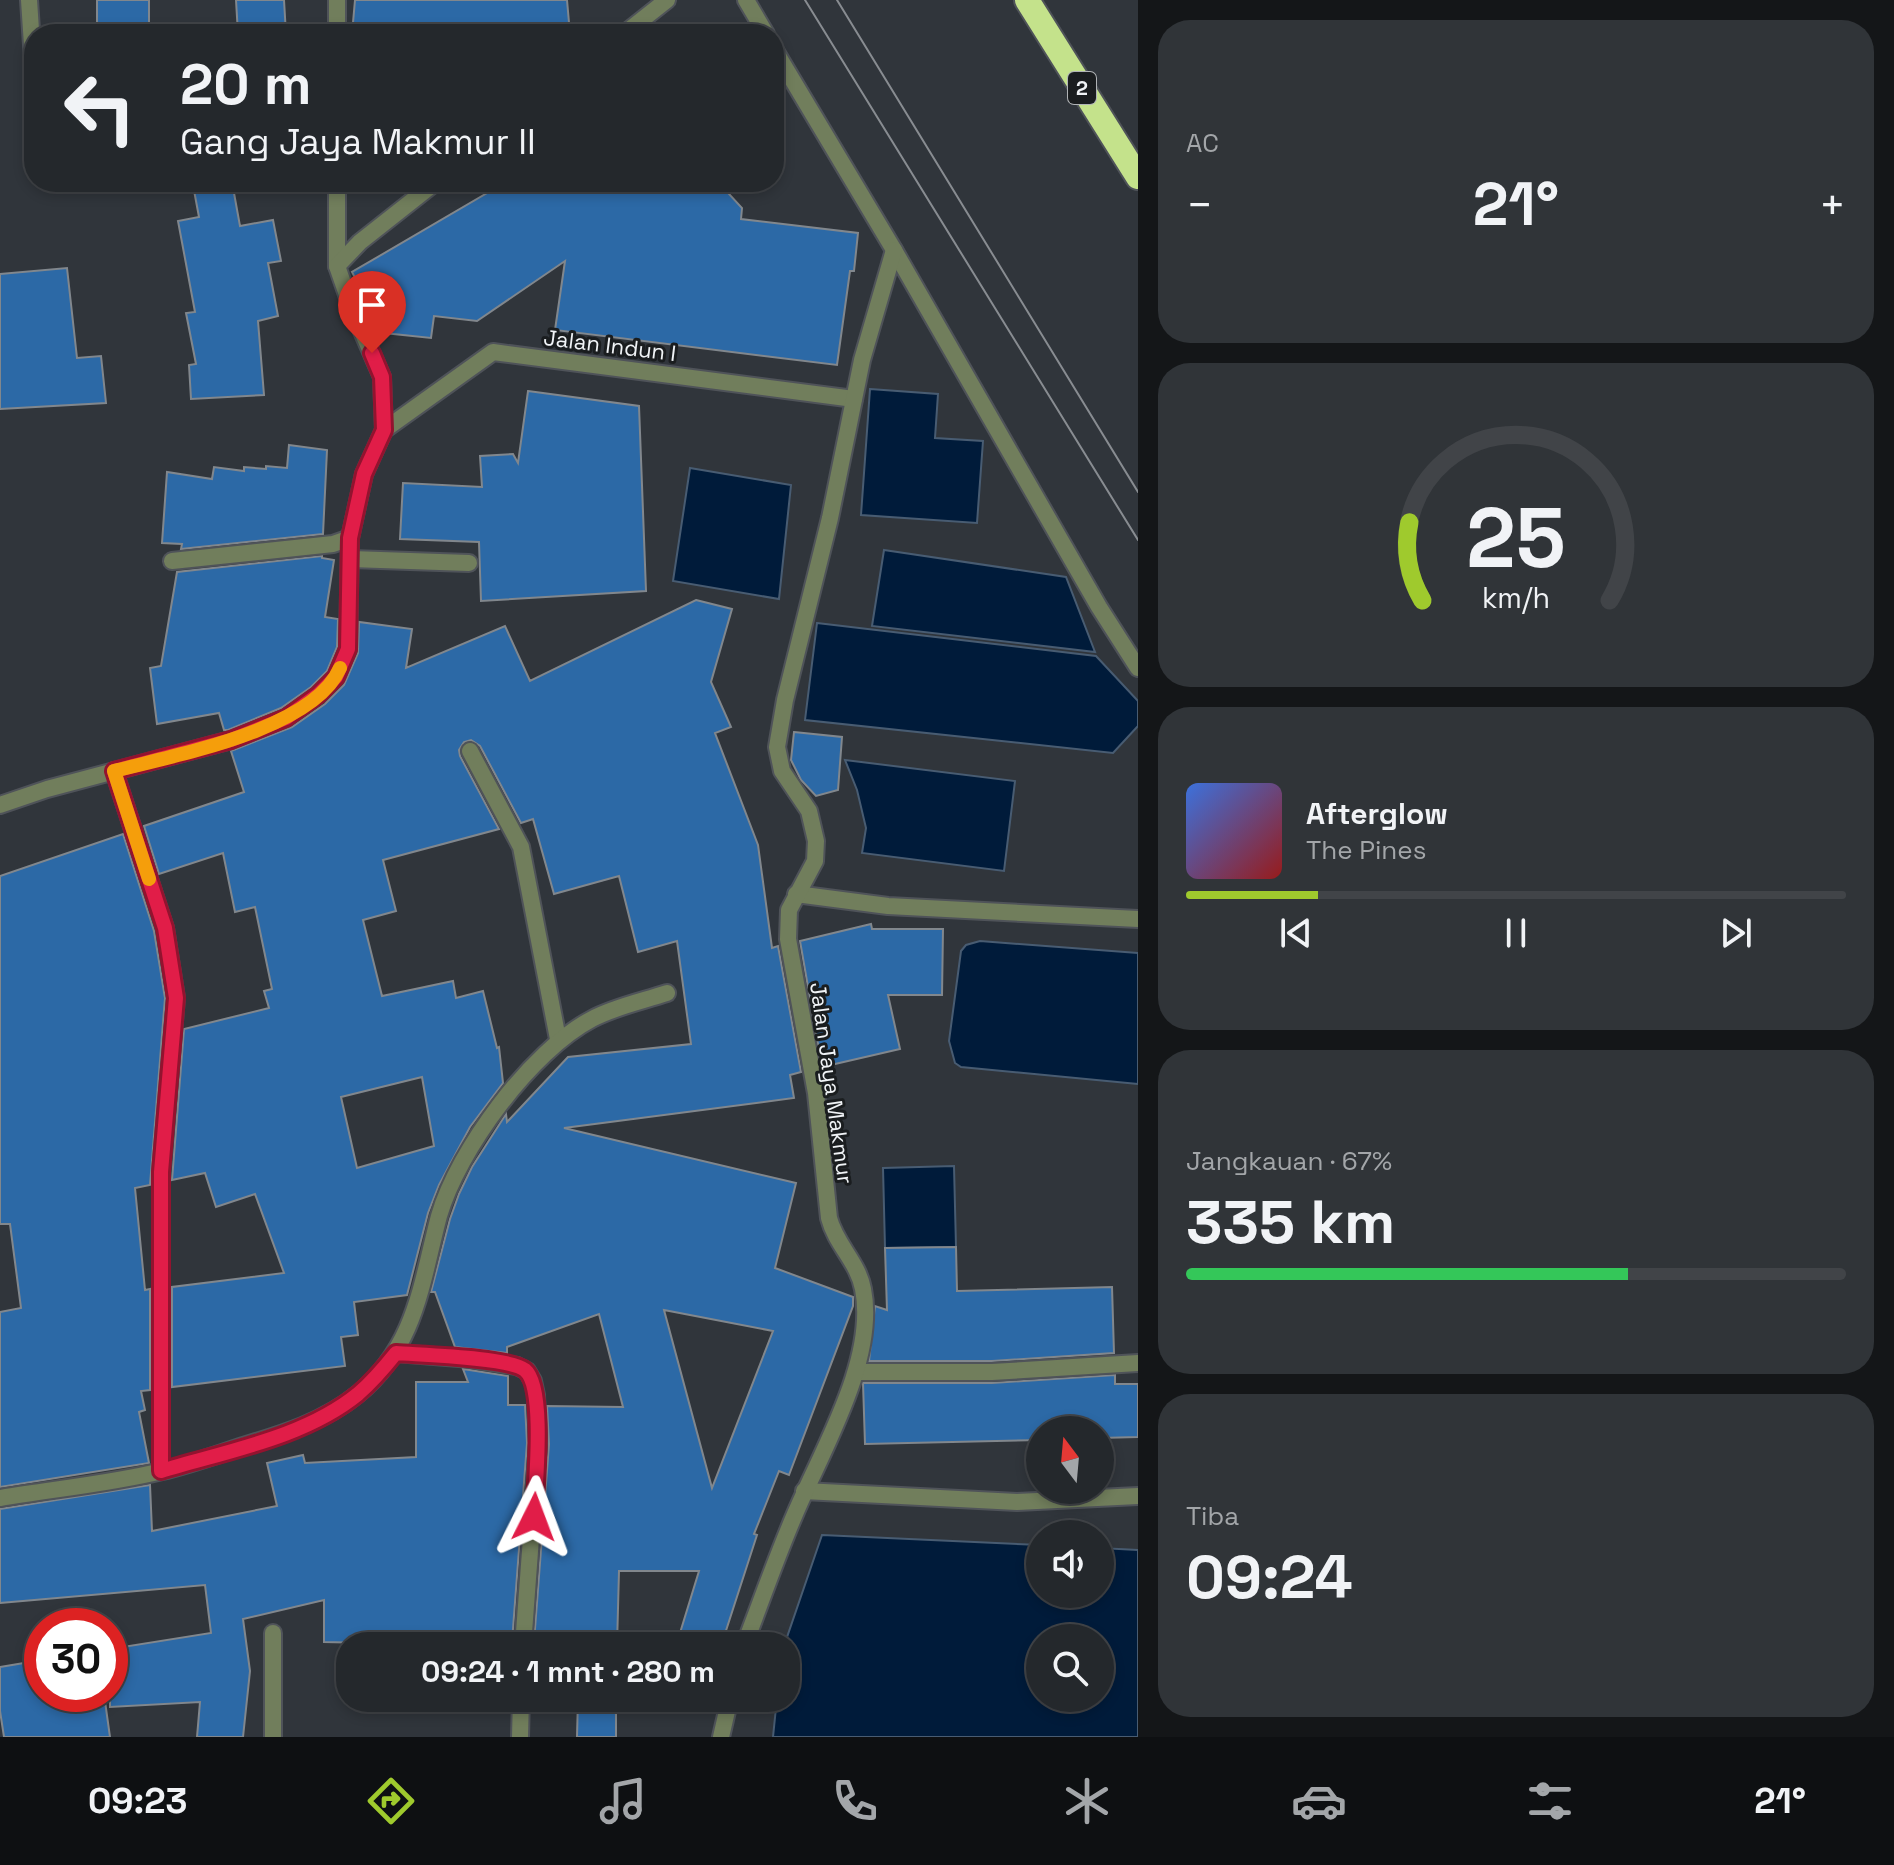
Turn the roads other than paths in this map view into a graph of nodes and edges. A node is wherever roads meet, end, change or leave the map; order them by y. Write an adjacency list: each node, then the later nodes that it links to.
1 (29, 0): 6 (street)
2 (337, 0): 7 (street)
3 (667, 0): 8 (street)
4 (746, 0): 9 (street)
5 (1027, 0): 11 (highway, 2)
6 (31, 24)
7 (337, 24)
8 (637, 24)
9 (760, 24)
10 (784, 66): 14 (street)
11 (1138, 177)
12 (337, 192): 15 (street)
13 (423, 192): 15 (street)
14 (894, 250): 16 (street, Jalan Jaya Makmur); 22 (street)
15 (337, 266): 17 (street)
16 (854, 399): 17 (street, Jalan Indun I); 26 (street, Jalan Jaya Makmur)
17 (384, 430): 18 (street)
18 (350, 538): 19 (street); 20 (street)
19 (351, 559): 21 (street); 24 (street)
20 (172, 561)
21 (469, 563)
22 (1138, 668)
23 (470, 751): 29 (street)
24 (114, 771): 25 (street); 33 (street)
25 (0, 805)
26 (796, 894): 27 (street); 32 (street, Jalan Jaya Makmur)
27 (1138, 919)
28 (667, 993): 29 (street)
29 (558, 1039): 30 (street)
30 (396, 1353): 33 (street); 37 (street)
31 (1138, 1363): 32 (street)
32 (857, 1372): 34 (street, Jalan Jaya Makmur)
33 (161, 1471): 36 (street)
34 (804, 1491): 35 (street); 38 (street, Jalan Jaya Makmur)
35 (1138, 1496)
36 (0, 1498)
37 (524, 1632)
38 (749, 1632)
39 (273, 1633): 42 (street)
40 (521, 1712): 43 (street)
41 (727, 1712): 44 (street)
42 (273, 1737)
43 (520, 1737)
44 (721, 1737)

